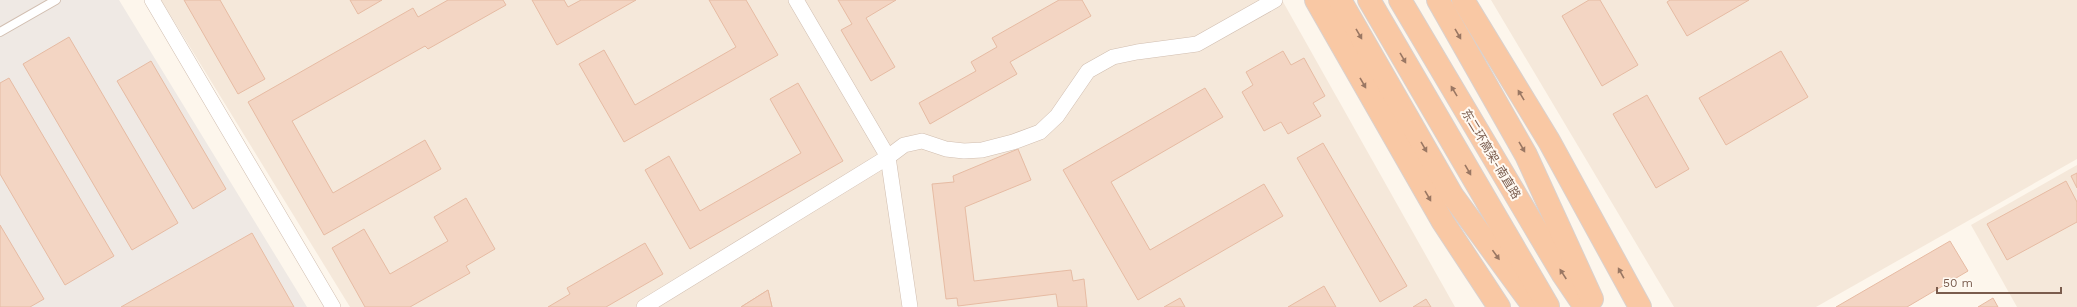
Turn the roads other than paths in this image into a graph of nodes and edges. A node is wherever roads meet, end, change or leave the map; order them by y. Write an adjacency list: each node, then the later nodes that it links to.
1 (56, 0): 11 (lane)
2 (152, 0): 13 (street)
3 (796, 0): 12 (street)
4 (1275, 0): 12 (street)
5 (1316, 0): 16 (highway, one-way to 16)
6 (1340, 0): 17 (highway, one-way to 17)
7 (1369, 0): 18 (highway, one-way to 18)
8 (1400, 0): 19 (highway, 东二环高架-南直路, one-way to 8)
9 (1438, 0): 20 (highway, one-way to 20)
10 (1463, 0): 21 (highway, one-way to 10)
11 (0, 32)
12 (888, 157): 14 (street); 15 (street)
13 (333, 307)
14 (644, 307)
15 (910, 307)
16 (1499, 307)
17 (1534, 307)
18 (1549, 307)
19 (1585, 307)
20 (1596, 307)
21 (1640, 307)

